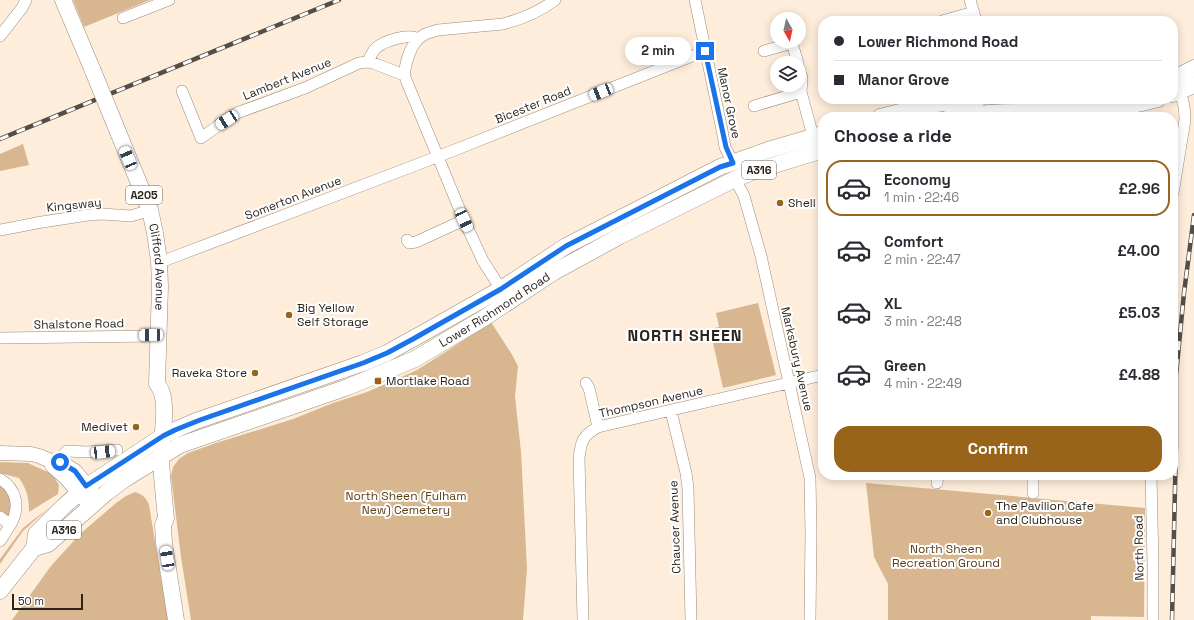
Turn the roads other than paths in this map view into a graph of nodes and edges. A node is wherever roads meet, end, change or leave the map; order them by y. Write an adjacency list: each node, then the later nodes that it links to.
1 (26, 0): 9 (street)
2 (63, 0): 31 (highway, Clifford Avenue / A205, bridge)
3 (169, 0): 8 (street)
4 (555, 0): 10 (street)
5 (694, 0): 12 (street, Manor Grove)
6 (970, 0): 7 (street)
7 (975, 16)
8 (123, 18)
9 (0, 36)
10 (418, 39): 14 (street); 16 (street)
11 (764, 50): 13 (street)
12 (705, 51): 27 (street, Bicester Road); 28 (street, Manor Grove)
13 (796, 56)
14 (368, 62): 16 (street); 18 (street, Lambert Avenue)
15 (1194, 68): 17 (highway)
16 (404, 75): 27 (street)
17 (1181, 90): 29 (street)
18 (182, 91)
19 (801, 92): 22 (street); 25 (street)
20 (938, 104): 23 (highway)
21 (1140, 104): 24 (highway)
22 (754, 106)
23 (914, 112)
24 (1083, 112)
25 (818, 135): 28 (highway, Lower Richmond Road / A316)
26 (818, 152): 30 (highway, Lower Richmond Road / A316)
27 (437, 157): 32 (street); 35 (street, Somerton Avenue)
28 (733, 163): 36 (highway, Lower Richmond Road / A316)
29 (1178, 163)
30 (735, 179): 42 (street, Marksbury Avenue); 43 (highway, Lower Richmond Road / A316)
31 (150, 210): 33 (street, Kingsway); 35 (highway, Clifford Avenue / A205)
32 (464, 220): 34 (street); 36 (street)
33 (0, 230)
34 (407, 240)
35 (159, 261): 37 (highway, Clifford Avenue / A205)
36 (501, 289): 39 (highway, Lower Richmond Road / A316)
37 (158, 336): 38 (street, Shalstone Road); 48 (highway, Clifford Avenue / A205)
38 (0, 338)
39 (341, 371): 43 (highway); 44 (highway, Lower Richmond Road / A316)
40 (818, 376): 42 (street, Thompson Avenue)
41 (586, 384): 47 (street)
42 (789, 384): 45 (street, Thompson Avenue); 67 (street, Marksbury Avenue)
43 (348, 387): 46 (highway, Lower Richmond Road / A316)
44 (269, 396): 46 (highway); 48 (highway, Lower Richmond Road / A316)
45 (671, 411): 47 (street, Thompson Avenue); 66 (street, Chaucer Avenue)
46 (274, 413): 51 (highway, Lower Richmond Road / A316)
47 (598, 427): 65 (street, Thompson Avenue)
48 (157, 440): 51 (highway, Clifford Avenue); 56 (highway, A316)
49 (117, 450): 52 (street)
50 (0, 453): 52 (main road)
51 (156, 461): 58 (highway, A316); 64 (highway)
52 (56, 464): 56 (main road)
53 (0, 478): 60 (street)
54 (1033, 480): 57 (street)
55 (1151, 480): 68 (street, North Road)
56 (83, 489): 58 (main road); 62 (highway, A316)
57 (1033, 493)
58 (94, 503): 62 (highway, A316)
59 (0, 517): 60 (street)
60 (11, 524): 61 (street)
61 (0, 542)
62 (34, 548): 63 (highway, A316)
63 (0, 591)
64 (176, 620)
65 (583, 620)
66 (691, 620)
67 (810, 620)
68 (1153, 620)

